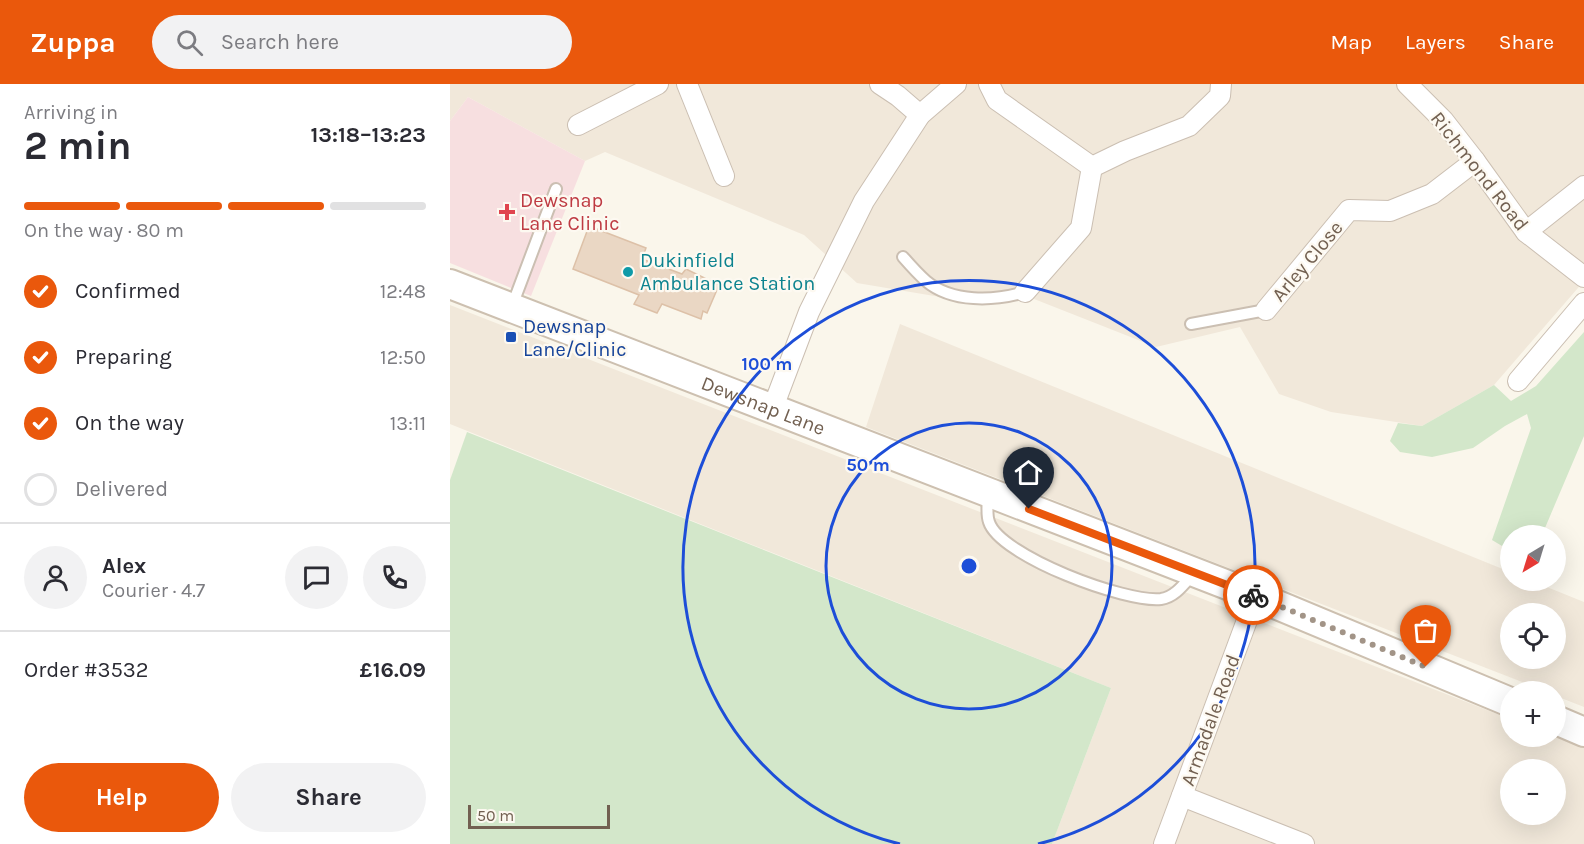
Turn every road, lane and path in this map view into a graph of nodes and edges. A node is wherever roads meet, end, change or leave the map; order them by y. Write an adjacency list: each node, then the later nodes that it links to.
1 (658, 84): 9 (street)
2 (687, 84): 12 (street)
3 (880, 84): 8 (street)
4 (956, 84): 8 (street)
5 (989, 84): 11 (street)
6 (1221, 84): 11 (street)
7 (1415, 87): 10 (street, Richmond Road)
8 (920, 115): 25 (street)
9 (578, 125)
10 (1475, 161): 15 (street, Richmond Road); 22 (street, Arley Close)
11 (1092, 167): 19 (street)
12 (724, 176)
13 (1584, 186): 15 (street)
14 (556, 189): 21 (lane)
15 (1526, 232): 17 (street, Richmond Road)
16 (903, 257): 19 (lane)
17 (1584, 277)
18 (450, 284): 21 (street, Dewsnap Lane)
19 (1024, 292)
20 (1584, 303): 24 (street)
21 (512, 307): 25 (street, Dewsnap Lane)
22 (1266, 310): 23 (lane)
23 (1191, 324)
24 (1518, 381)
25 (772, 410): 26 (street, Dewsnap Lane)
26 (988, 493): 27 (street, Dewsnap Lane); 27 (lane)
27 (1193, 574): 28 (street, Dewsnap Lane)
28 (1256, 596): 29 (street, Dewsnap Lane); 32 (street, Armadale Road)
29 (1500, 698)
30 (1566, 724): 31 (street)
31 (1584, 732)
32 (1182, 796): 33 (street, Armadale Road); 34 (street)
33 (1164, 844)
34 (1304, 844)

